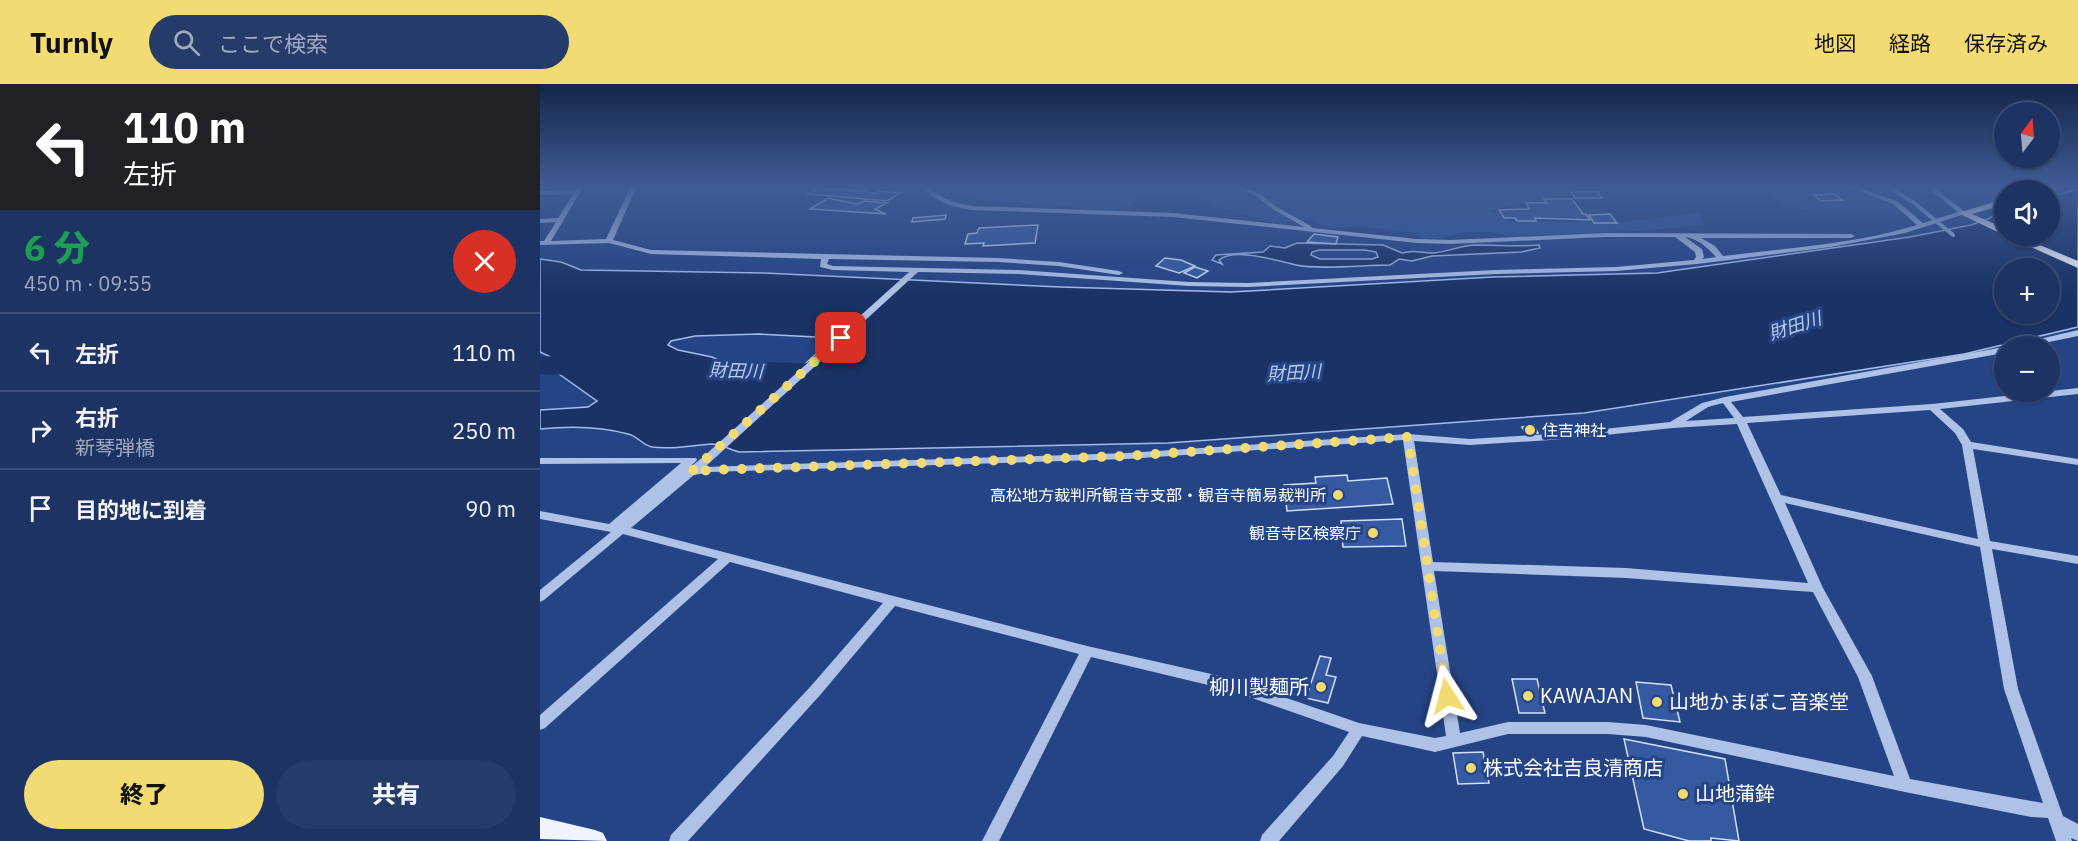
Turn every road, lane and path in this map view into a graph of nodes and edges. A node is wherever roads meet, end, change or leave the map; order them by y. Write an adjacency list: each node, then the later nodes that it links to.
1 (558, 221): 15 (street)
2 (618, 221): 14 (street)
3 (1233, 221): 10 (street)
4 (1299, 221): 10 (street)
5 (1921, 221): 8 (street)
6 (1936, 221): 8 (street)
7 (1979, 221): 9 (main road)
8 (1925, 225): 13 (street)
9 (1994, 228)
10 (1315, 230): 11 (street)
11 (1675, 235): 12 (street); 19 (street)
12 (1692, 235): 13 (street); 18 (street)
13 (1878, 236): 18 (street)
14 (609, 241): 15 (street); 17 (street)
15 (543, 242)
16 (2034, 246): 20 (main road)
17 (826, 256): 21 (street); 22 (street)
18 (1720, 260): 19 (street)
19 (1697, 262): 22 (street)
20 (2078, 265)
21 (912, 274): 22 (street); 35 (street)
22 (1146, 281)
23 (2078, 333): 24 (street)
24 (2060, 337)
25 (1994, 352): 27 (street)
26 (2078, 391): 28 (street)
27 (1725, 400): 29 (street); 30 (street)
28 (1932, 407): 29 (street); 32 (street)
29 (1741, 421): 30 (street); 36 (street)
30 (1673, 425): 31 (street)
31 (1408, 437): 35 (street); 42 (street)
32 (1967, 445): 34 (street); 39 (street)
33 (540, 461): 38 (street)
34 (2078, 462)
35 (691, 472): 38 (street)
36 (1777, 498): 39 (street); 43 (street)
37 (540, 514): 38 (street)
38 (616, 529): 40 (street); 44 (street)
39 (1983, 543): 41 (street); 51 (street)
40 (726, 559): 45 (street); 47 (street)
41 (2078, 560)
42 (1428, 566): 43 (street); 49 (street)
43 (1817, 588): 50 (street)
44 (540, 597)
45 (893, 600): 46 (street); 55 (street)
46 (1087, 651): 48 (street); 56 (street)
47 (540, 724)
48 (1359, 729): 49 (street); 57 (street)
49 (1454, 739): 50 (street)
50 (1905, 785): 51 (street)
51 (2055, 816): 53 (street); 58 (street)
52 (540, 828): 54 (main road)
53 (2078, 833)
54 (595, 841)
55 (677, 841)
56 (990, 841)
57 (1268, 841)
58 (2064, 841)

